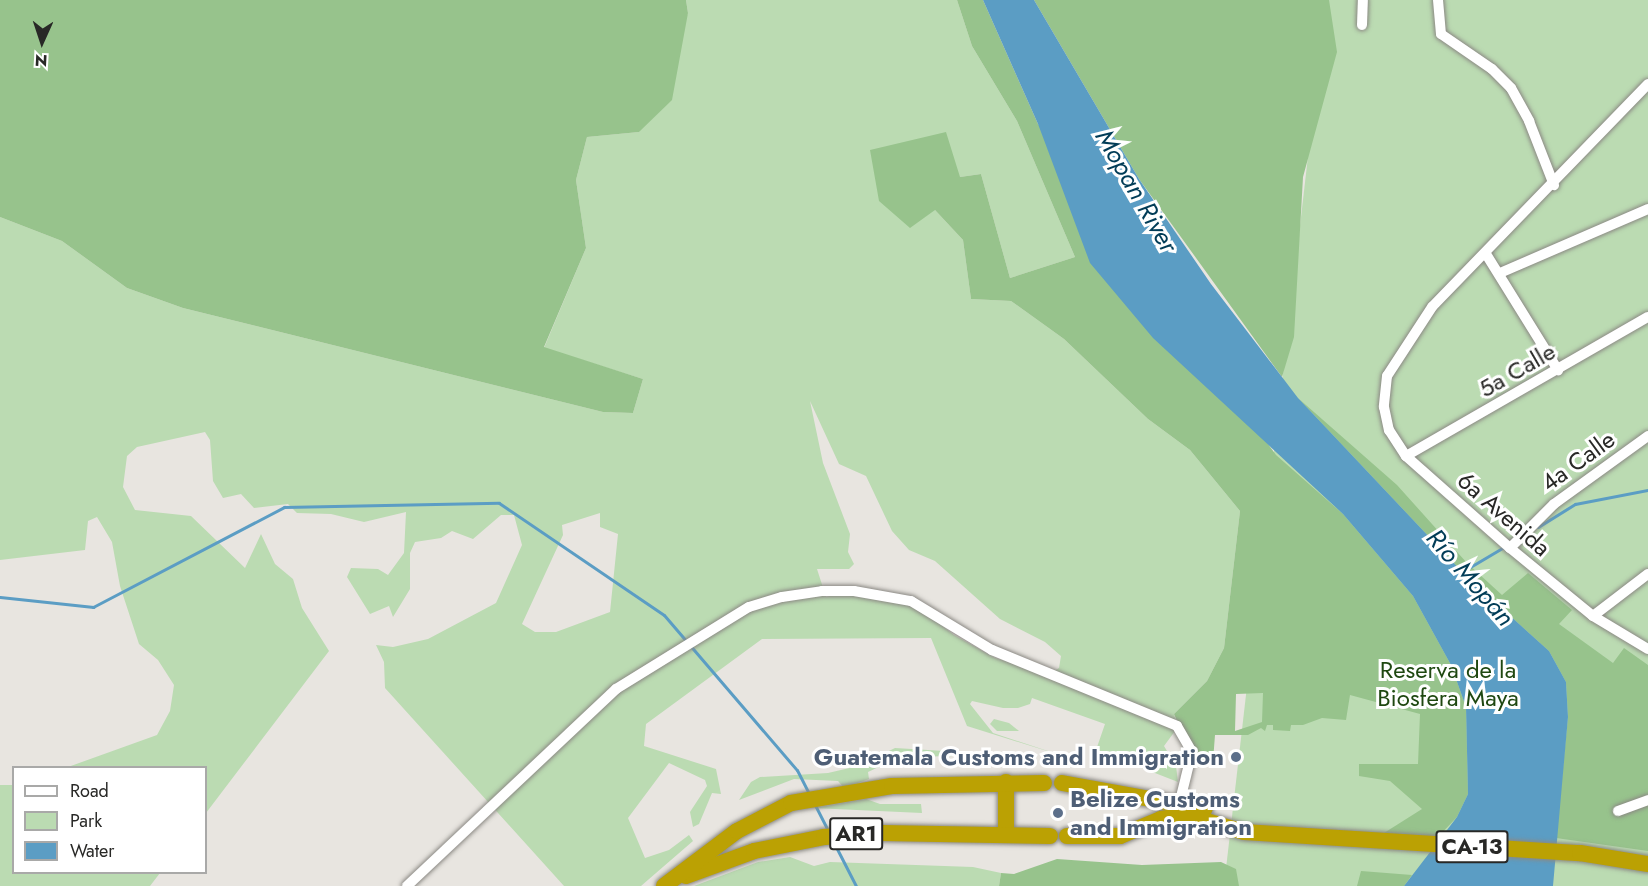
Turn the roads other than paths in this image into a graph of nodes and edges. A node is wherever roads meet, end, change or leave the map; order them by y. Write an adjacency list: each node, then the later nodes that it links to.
1 (1362, 0): 3 (street)
2 (1438, 0): 5 (street)
3 (1362, 25)
4 (1648, 84): 5 (street)
5 (1554, 185): 7 (street)
6 (1648, 209): 8 (street)
7 (1486, 254): 8 (street); 12 (street, 6a Avenida)
8 (1500, 273): 10 (street)
9 (1648, 317): 10 (street, 5a Calle)
10 (1558, 370): 12 (street, 5a Calle)
11 (1648, 436): 13 (street, 4a Calle)
12 (1406, 456): 13 (street, 6a Avenida)
13 (1510, 548): 15 (street, 6a Avenida)
14 (1648, 574): 15 (street)
15 (1593, 616): 16 (street, 6a Avenida)
16 (1648, 649)
17 (1006, 782): 18 (highway, AR1); 24 (highway); 26 (highway, AR1)
18 (1044, 783)
19 (1062, 783): 21 (highway, AR1)
20 (1648, 800): 22 (street)
21 (1178, 810): 23 (highway, AR1); 24 (highway, AR1); 27 (street)
22 (1618, 811)
23 (1230, 824): 25 (highway, CA-13)
24 (1006, 834): 26 (highway, AR1)
25 (1648, 864)
26 (667, 885)
27 (407, 886)

